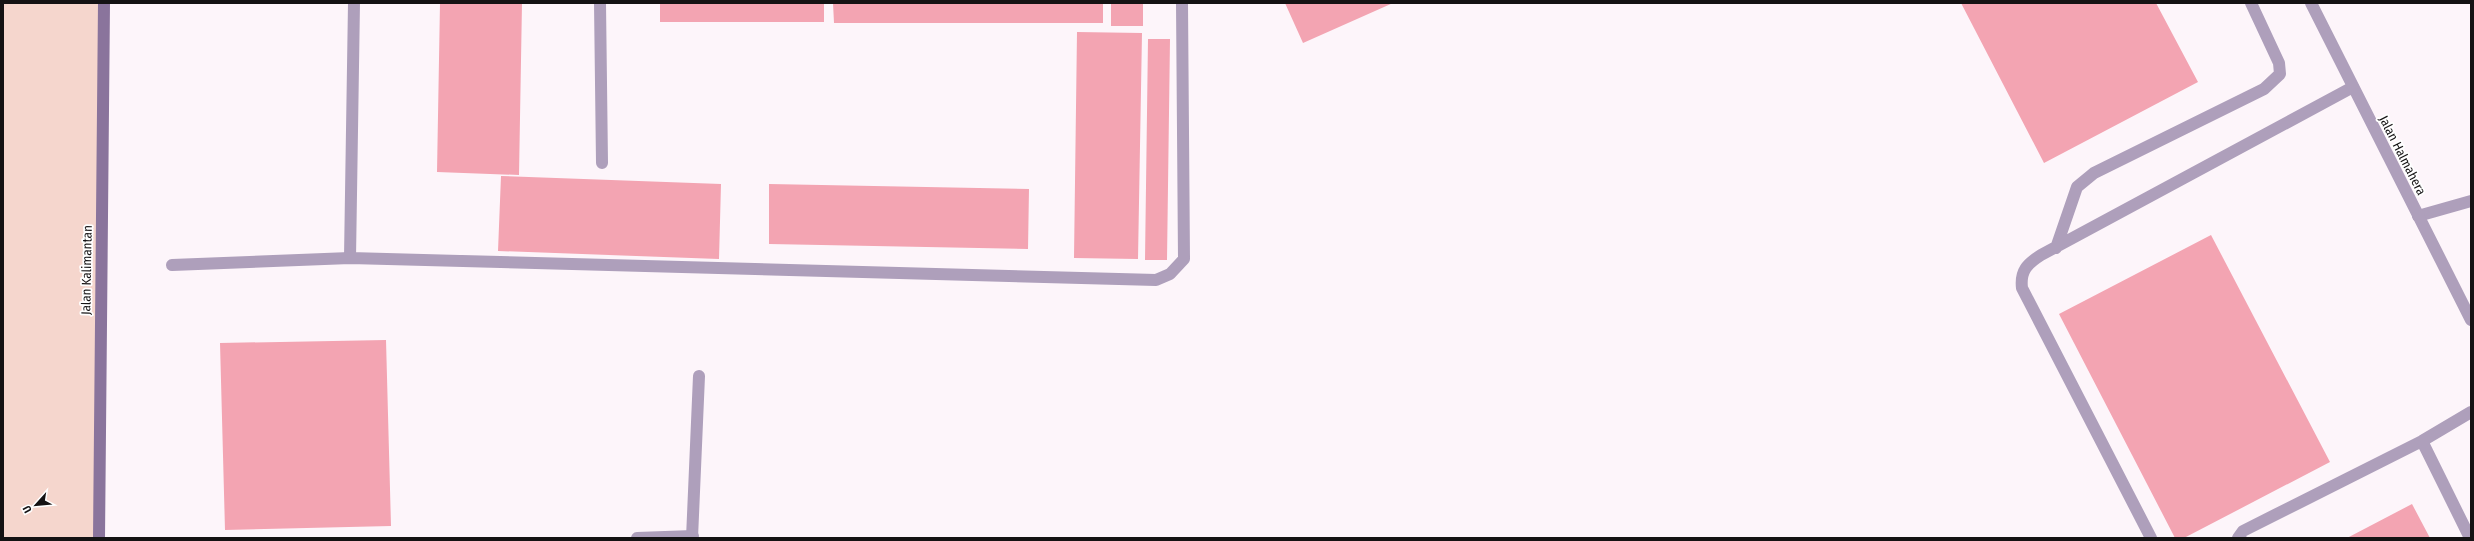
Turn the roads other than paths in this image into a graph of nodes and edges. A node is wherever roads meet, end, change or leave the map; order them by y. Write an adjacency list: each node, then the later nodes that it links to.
1 (104, 3): 19 (street, Jalan Kalimantan)
2 (354, 3): 12 (street)
3 (600, 3): 8 (street)
4 (1182, 3): 12 (street)
5 (2251, 3): 11 (street)
6 (2311, 3): 7 (street, Jalan Halmahera)
7 (2353, 87): 10 (street, Jalan Halmahera); 11 (street)
8 (602, 163)
9 (2471, 201): 10 (street)
10 (2418, 216): 14 (street, Jalan Halmahera)
11 (2056, 248): 21 (street)
12 (350, 258): 13 (street)
13 (172, 265)
14 (2471, 320)
15 (699, 376): 18 (street)
16 (2471, 412): 17 (street)
17 (2422, 441): 22 (street); 23 (street)
18 (693, 537): 20 (street)
19 (99, 538)
20 (637, 538)
21 (2151, 538)
22 (2238, 538)
23 (2470, 538)

